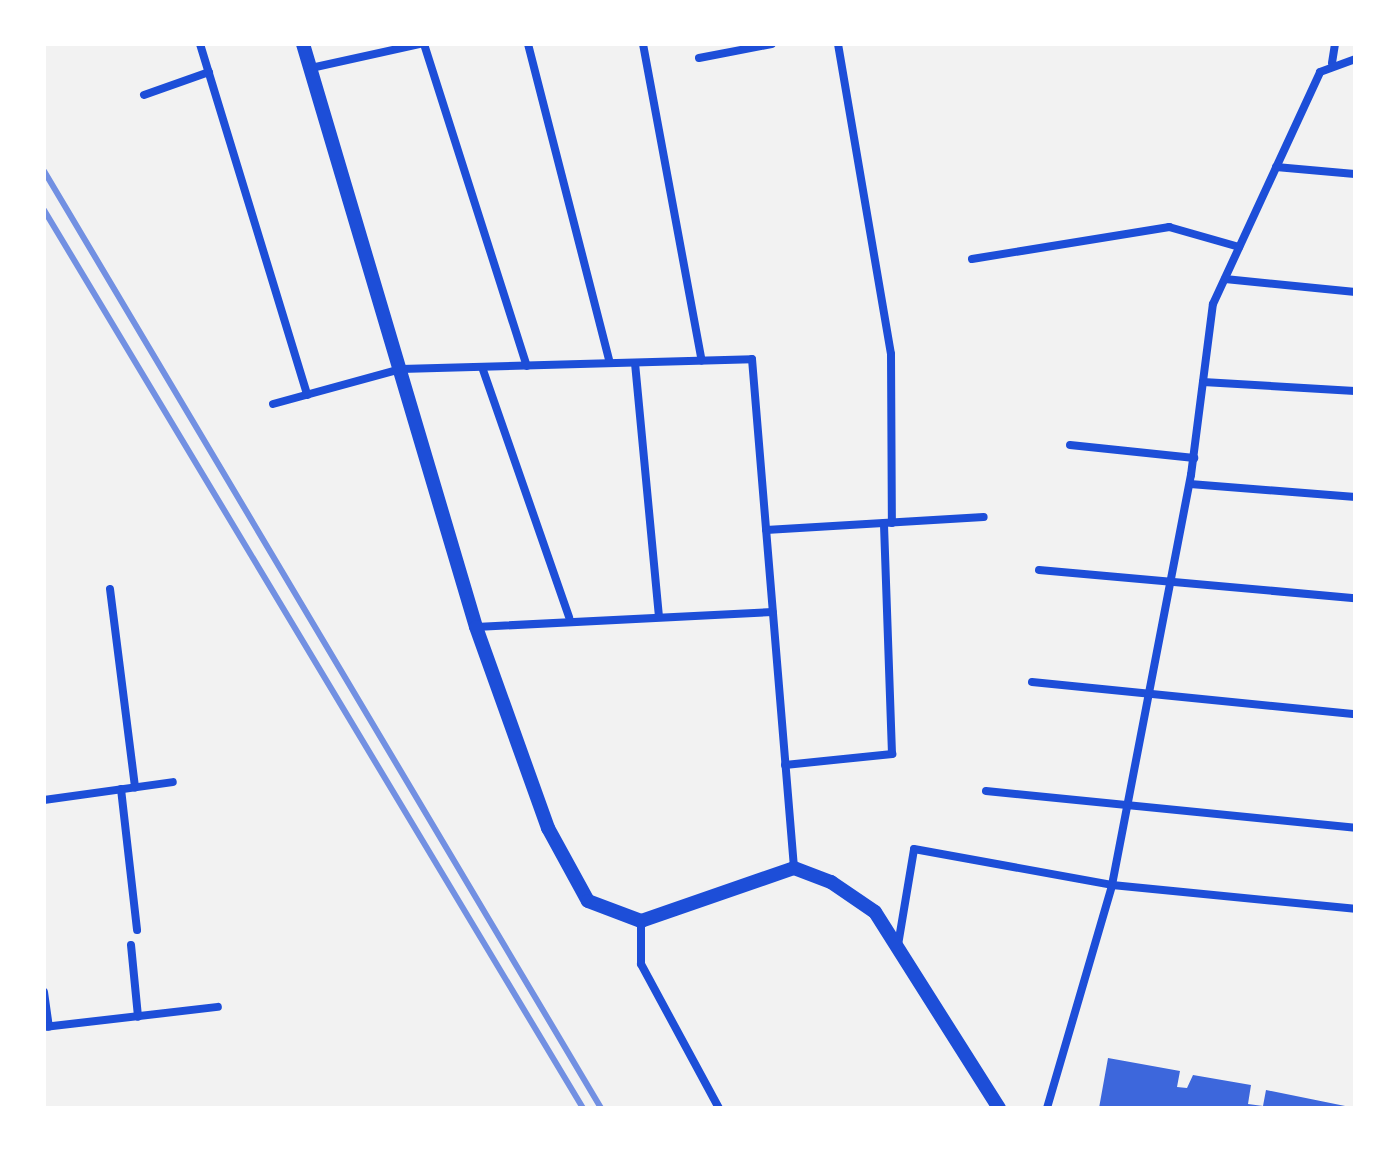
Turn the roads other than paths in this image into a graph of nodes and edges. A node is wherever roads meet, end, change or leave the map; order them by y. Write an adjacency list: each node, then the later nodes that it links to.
1 (200, 44): 13 (street)
2 (303, 44): 12 (street)
3 (422, 44): 12 (street); 24 (street)
4 (528, 44): 22 (street)
5 (643, 44): 21 (street)
6 (772, 44): 9 (street)
7 (838, 44): 36 (street)
8 (1335, 44): 11 (street)
9 (699, 58)
10 (1355, 59): 11 (street)
11 (1332, 63): 15 (street)
12 (311, 68): 26 (street)
13 (209, 72): 14 (street); 29 (street)
14 (144, 95)
15 (1276, 167): 16 (street); 17 (street)
16 (1355, 174)
17 (1239, 247): 18 (street); 19 (street)
18 (972, 259)
19 (1225, 279): 20 (street); 27 (street)
20 (1355, 292)
21 (702, 361): 23 (street); 37 (street)
22 (610, 363): 23 (street); 24 (street)
23 (635, 363): 43 (street)
24 (527, 366): 25 (street)
25 (482, 367): 26 (street); 44 (street)
26 (401, 369): 29 (street); 45 (street)
27 (1203, 382): 28 (street); 32 (street)
28 (1355, 391)
29 (307, 395): 30 (street)
30 (273, 404)
31 (1070, 445): 32 (street)
32 (1194, 458): 33 (street)
33 (1190, 484): 34 (street); 39 (street)
34 (1355, 497)
35 (984, 517): 36 (street)
36 (888, 523): 37 (street); 49 (street)
37 (766, 530): 42 (street)
38 (1039, 570): 39 (street)
39 (1168, 584): 41 (street); 47 (street)
40 (110, 589): 51 (street)
41 (1355, 598)
42 (773, 612): 43 (street); 49 (street)
43 (659, 616): 44 (street)
44 (569, 617): 45 (street)
45 (476, 627): 60 (street)
46 (1032, 682): 47 (street)
47 (1149, 697): 48 (street); 55 (street)
48 (1355, 714)
49 (785, 765): 57 (street)
50 (173, 782): 51 (street)
51 (135, 787): 52 (street)
52 (121, 789): 54 (street); 61 (street)
53 (986, 791): 55 (street)
54 (44, 800)
55 (1128, 808): 56 (street); 58 (street)
56 (1355, 828)
57 (794, 868): 60 (street); 63 (street)
58 (1112, 885): 59 (street); 63 (street); 70 (street)
59 (1355, 909)
60 (641, 921): 68 (street)
61 (137, 930)
62 (131, 945): 66 (street)
63 (898, 945): 69 (street)
64 (44, 992): 67 (street)
65 (218, 1007): 66 (street)
66 (138, 1017): 67 (street)
67 (46, 1027)
68 (719, 1108)
69 (999, 1108)
70 (1047, 1108)

